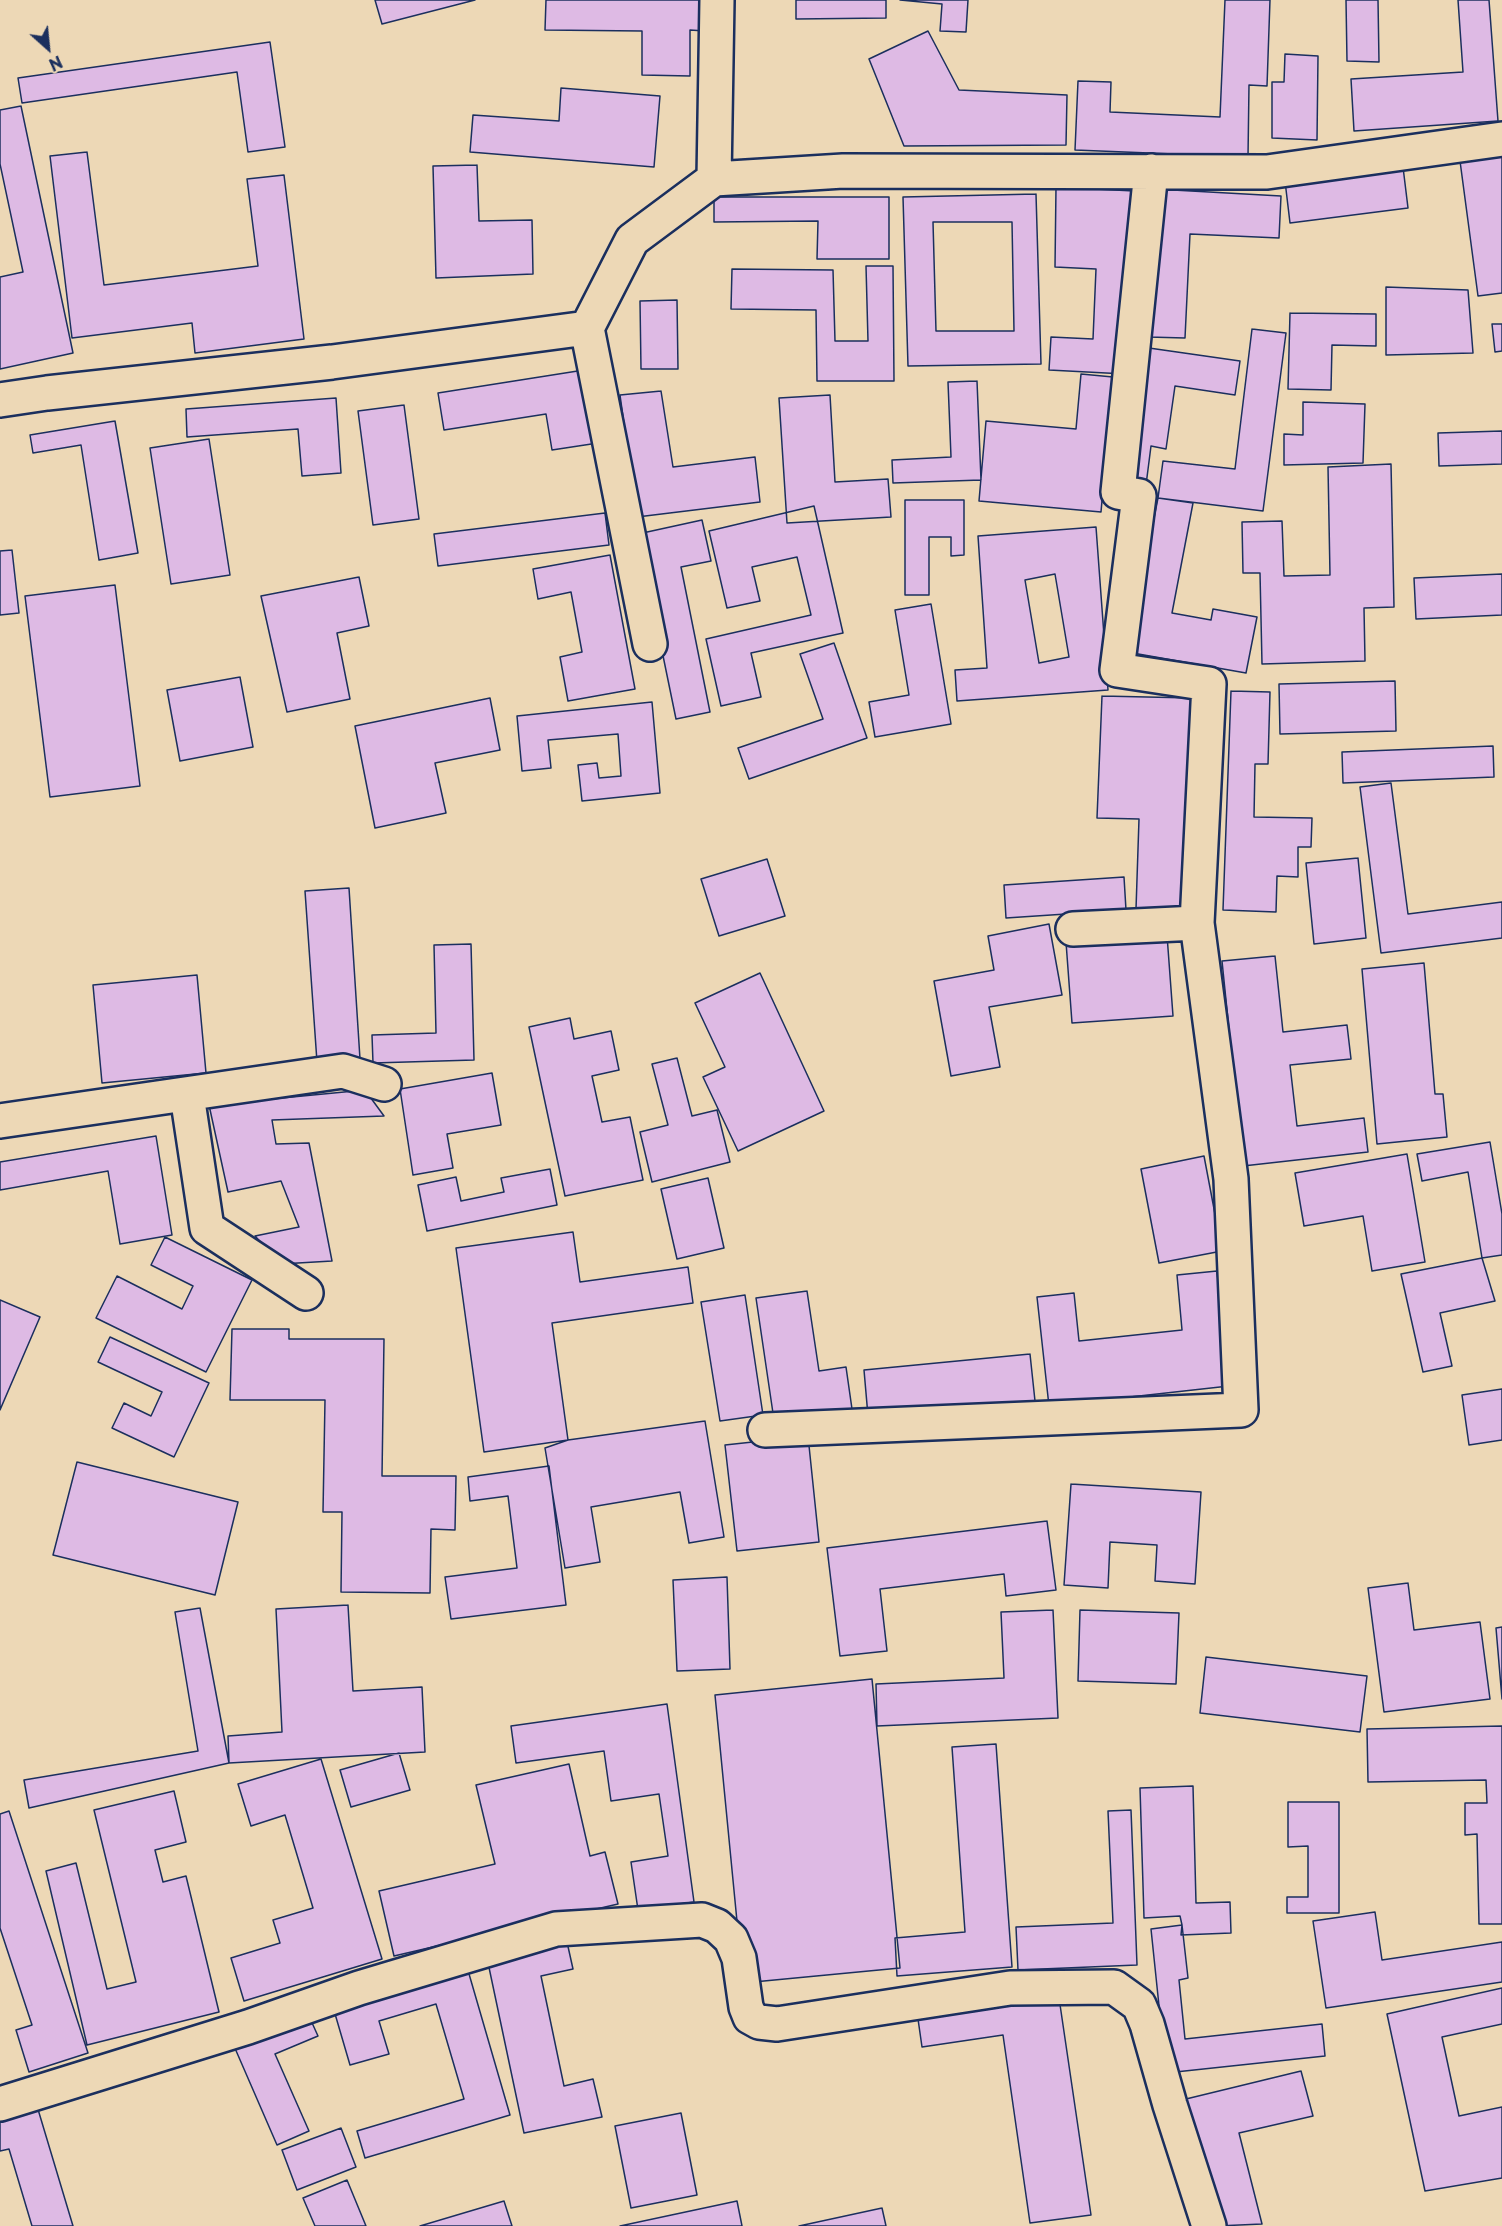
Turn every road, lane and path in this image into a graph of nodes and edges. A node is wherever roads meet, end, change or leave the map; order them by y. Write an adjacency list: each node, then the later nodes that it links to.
1 (717, 0): 4 (street)
2 (1502, 139): 3 (street)
3 (1151, 171): 4 (street); 8 (street)
4 (714, 179): 5 (street)
5 (587, 328): 6 (street); 7 (street)
6 (0, 400)
7 (650, 644)
8 (1197, 923): 9 (street); 14 (street)
9 (1073, 929)
10 (384, 1084): 11 (street)
11 (186, 1095): 12 (street); 13 (street)
12 (0, 1121)
13 (306, 1293)
14 (765, 1430)
15 (0, 2104): 16 (street)
16 (1209, 2226)

